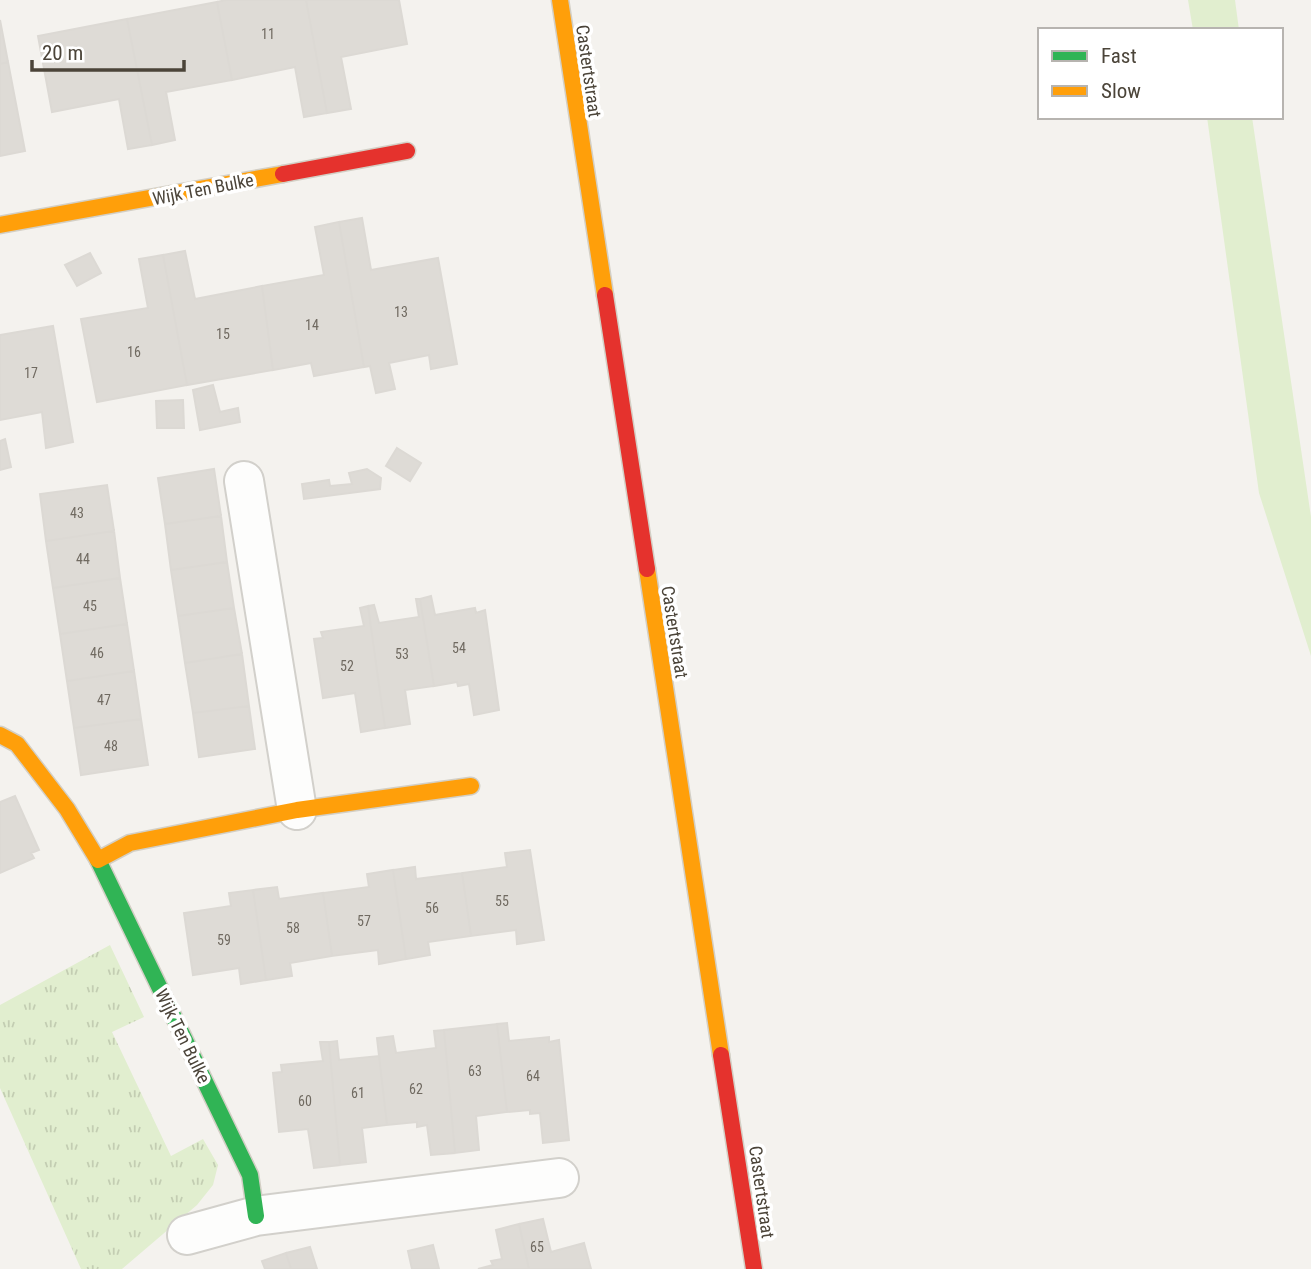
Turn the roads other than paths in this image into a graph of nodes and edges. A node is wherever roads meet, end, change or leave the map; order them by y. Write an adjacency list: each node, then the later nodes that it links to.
1 (560, 0): 12 (street, Castertstraat)
2 (407, 151): 3 (street, Wijk Ten Bulke)
3 (0, 225)
4 (244, 481): 7 (street)
5 (0, 735): 8 (street, Wijk Ten Bulke)
6 (471, 786): 7 (street)
7 (297, 810): 8 (street)
8 (98, 860): 10 (street, Wijk Ten Bulke)
9 (559, 1178): 10 (street)
10 (256, 1216): 11 (street)
11 (187, 1236)
12 (754, 1269)

